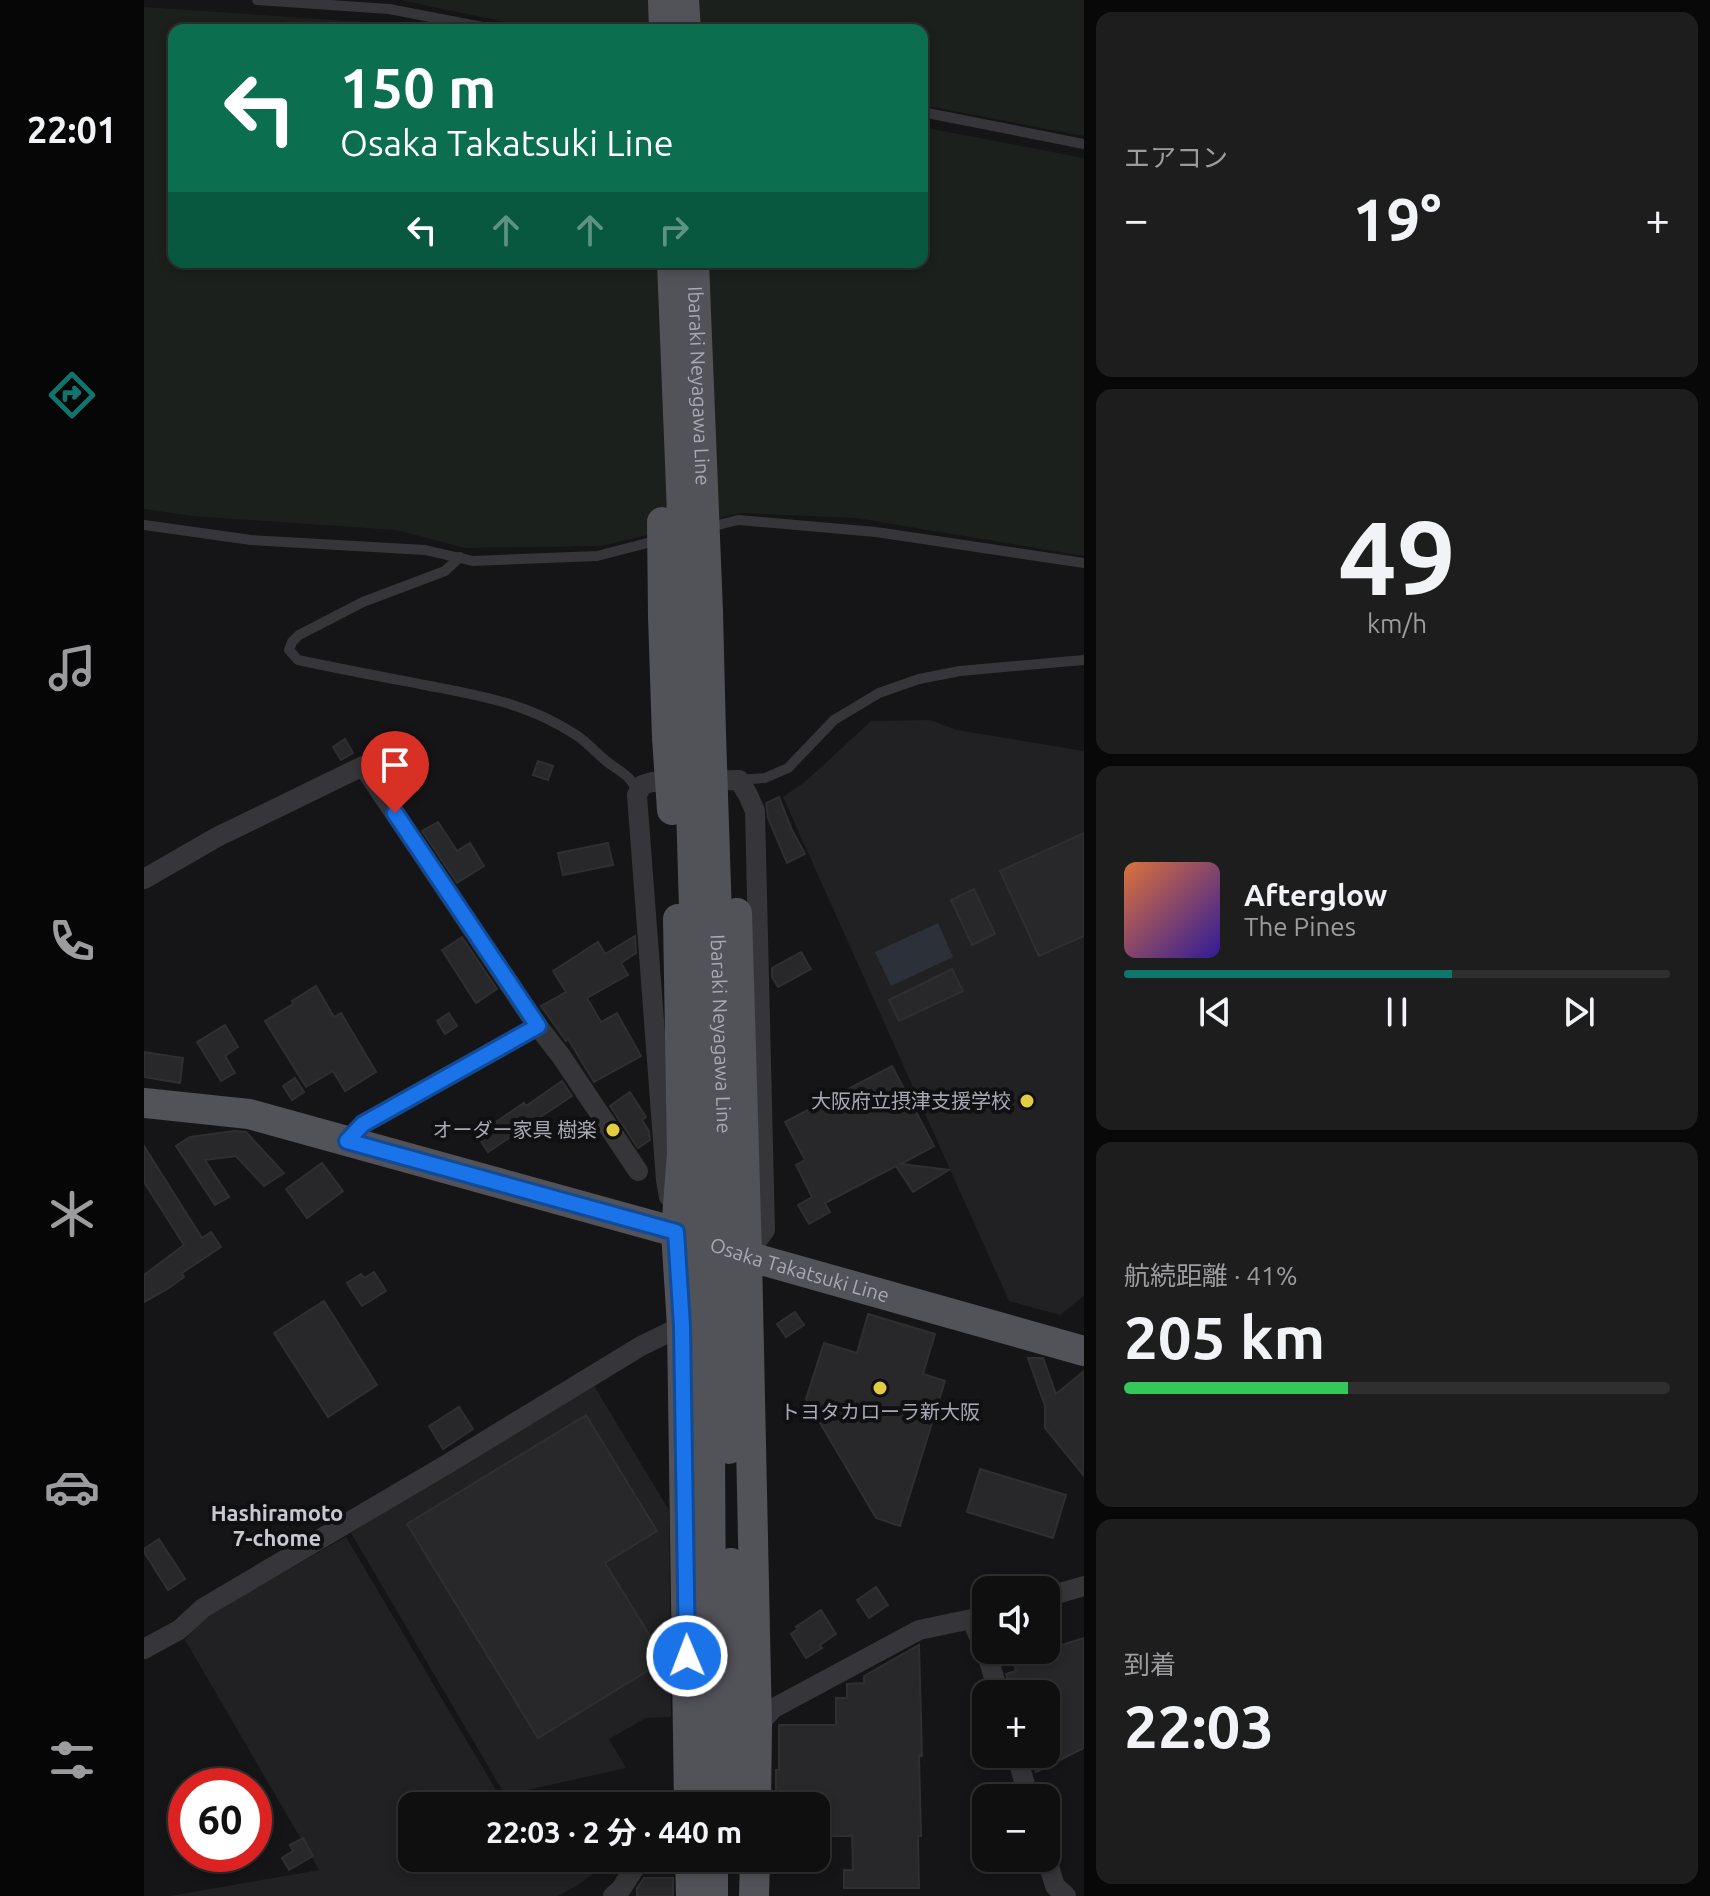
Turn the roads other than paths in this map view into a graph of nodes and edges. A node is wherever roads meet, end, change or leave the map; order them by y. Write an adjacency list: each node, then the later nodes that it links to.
1 (257, 0): 4 (lane)
2 (663, 0): 5 (main road)
3 (684, 0): 6 (main road)
4 (467, 24)
5 (664, 24)
6 (686, 24)
7 (928, 113): 8 (lane)
8 (1084, 144)
9 (684, 274): 13 (main road, Ibaraki Neyagawa Line, bridge)
10 (144, 525): 11 (lane)
11 (460, 557): 12 (lane); 17 (lane)
12 (1084, 563)
13 (695, 613): 15 (main road); 15 (main road)
14 (1084, 660): 16 (lane)
15 (699, 734): 23 (main road, bridge); 24 (main road); 27 (main road, Ibaraki Neyagawa Line, bridge)
16 (739, 780): 17 (street); 24 (street)
17 (637, 795): 23 (street)
18 (144, 879): 19 (street)
19 (538, 1026): 21 (street); 22 (street)
20 (144, 1103): 21 (main road, Osaka Takatsuki Line)
21 (347, 1141): 23 (main road, Osaka Takatsuki Line)
22 (638, 1171)
23 (676, 1232): 24 (main road, Osaka Takatsuki Line); 25 (main road)
24 (747, 1256): 26 (main road, Osaka Takatsuki Line); 32 (main road)
25 (682, 1326): 31 (street); 33 (main road)
26 (1084, 1351)
27 (720, 1448): 34 (main road, Ibaraki Neyagawa Line); 35 (main road, Ibaraki Neyagawa Line)
28 (1084, 1586): 29 (street)
29 (1060, 1593)
30 (972, 1619): 32 (street)
31 (144, 1649)
32 (757, 1726): 36 (main road)
33 (689, 1792)
34 (712, 1792)
35 (734, 1792)
36 (756, 1792)
37 (632, 1872): 43 (street)
38 (690, 1872): 44 (main road)
39 (713, 1872): 45 (main road)
40 (735, 1872): 46 (main road)
41 (755, 1872): 47 (main road)
42 (1051, 1872): 48 (street)
43 (613, 1896)
44 (691, 1896)
45 (713, 1896)
46 (736, 1896)
47 (754, 1896)
48 (1066, 1896)

